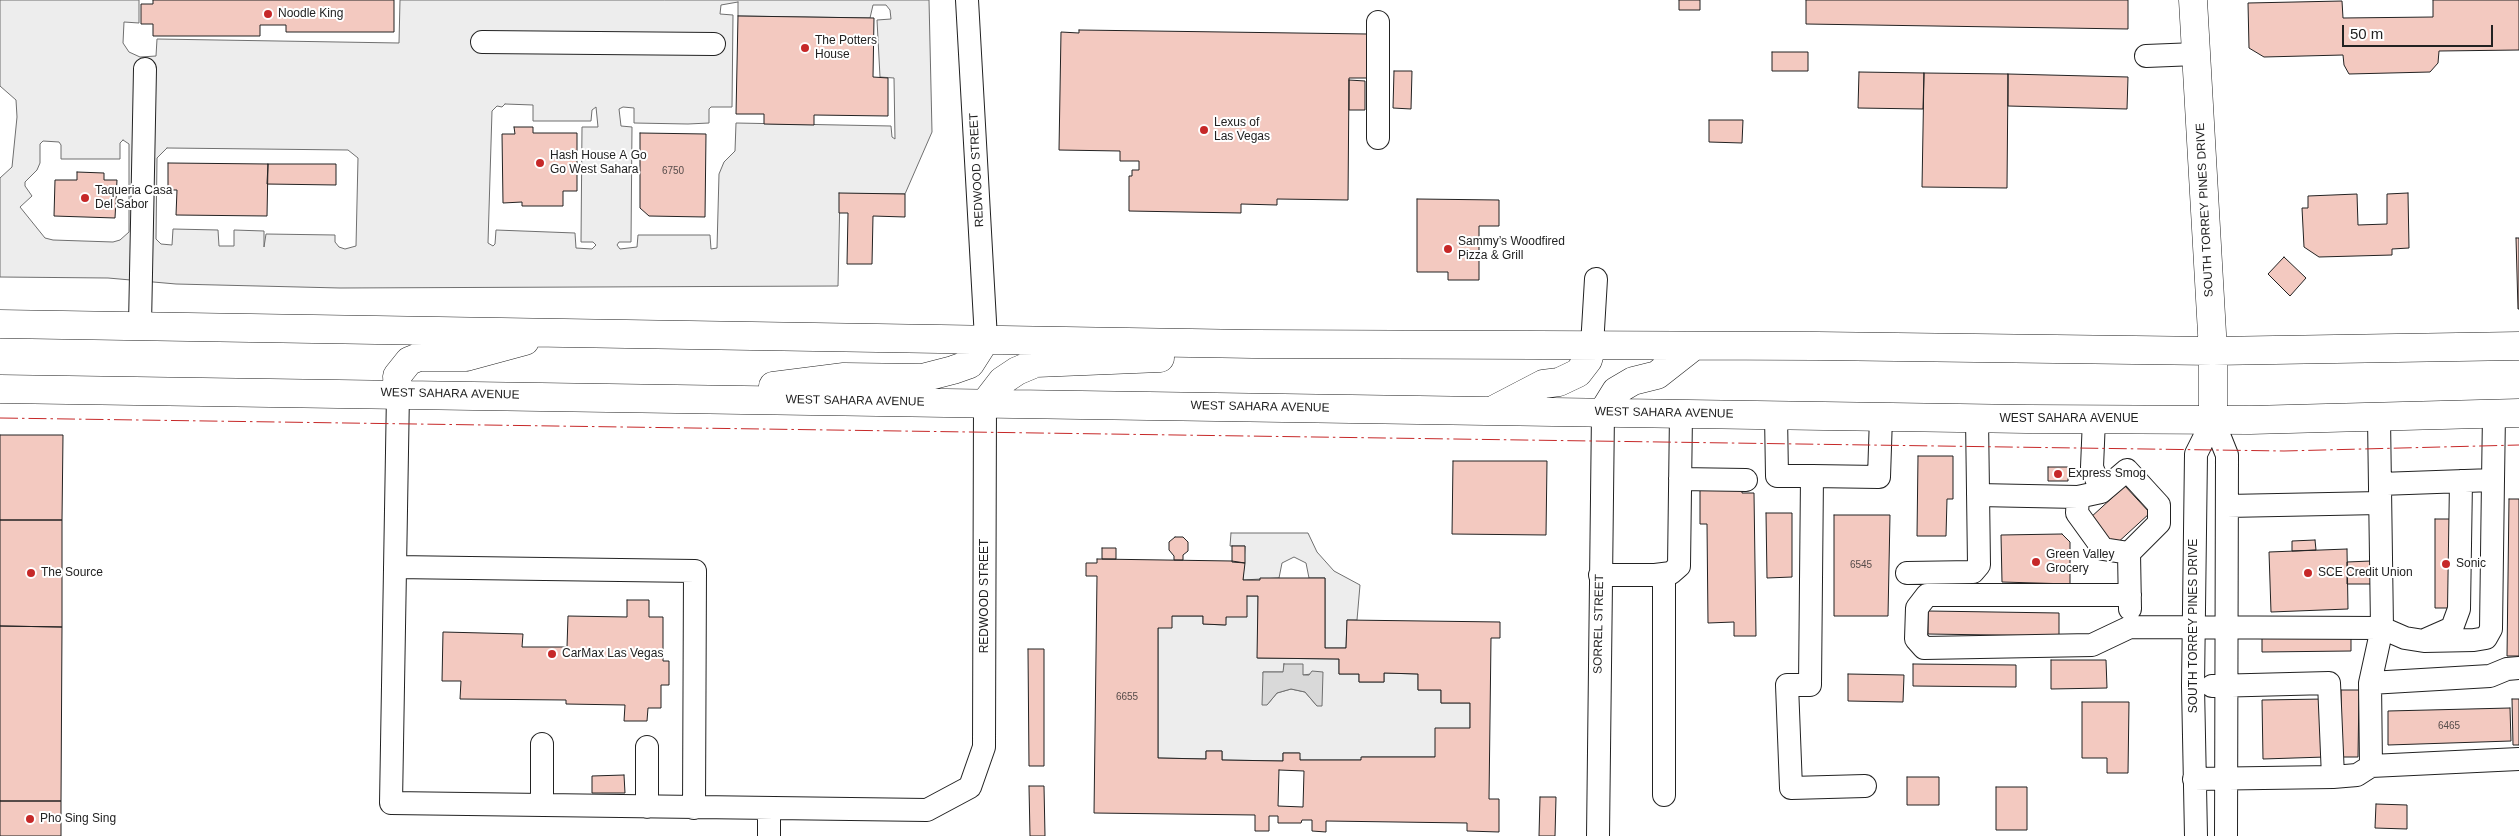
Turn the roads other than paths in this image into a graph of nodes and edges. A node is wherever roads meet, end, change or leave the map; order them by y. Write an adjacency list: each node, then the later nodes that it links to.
1 (967, 0): 14 (street, REDWOOD STREET)
2 (2193, 0): 6 (main road, SOUTH TORREY PINES DRIVE)
3 (1378, 22): 9 (street)
4 (482, 42): 5 (street)
5 (714, 44)
6 (2196, 54): 7 (street); 19 (main road, SOUTH TORREY PINES DRIVE)
7 (2146, 56)
8 (145, 69): 12 (street)
9 (1378, 138)
10 (1596, 279): 16 (street)
11 (0, 324): 12 (main road)
12 (140, 325): 13 (main road)
13 (555, 333): 14 (main road); 21 (main road)
14 (986, 339): 15 (main road); 22 (main road)
15 (1198, 343): 16 (main road); 23 (main road)
16 (1592, 346): 17 (main road); 24 (main road)
17 (1694, 346): 19 (main road); 25 (main road)
18 (2519, 346): 19 (main road)
19 (2213, 351): 33 (main road, SOUTH TORREY PINES DRIVE)
20 (0, 389): 21 (main road, WEST SAHARA AVENUE)
21 (398, 393): 22 (main road, WEST SAHARA AVENUE); 47 (street)
22 (690, 398): 23 (main road, WEST SAHARA AVENUE)
23 (985, 403): 24 (main road, WEST SAHARA AVENUE); 73 (street, REDWOOD STREET)
24 (1492, 411): 25 (main road, WEST SAHARA AVENUE)
25 (1603, 412): 26 (main road, WEST SAHARA AVENUE); 50 (street, SORREL STREET)
26 (1681, 414): 28 (main road, WEST SAHARA AVENUE); 35 (street)
27 (2506, 414): 32 (main road, WEST SAHARA AVENUE); 37 (street)
28 (1776, 415): 29 (main road, WEST SAHARA AVENUE); 34 (street)
29 (1881, 417): 30 (main road, WEST SAHARA AVENUE); 34 (street)
30 (1977, 418): 31 (main road, WEST SAHARA AVENUE); 41 (street)
31 (2094, 418): 33 (main road, WEST SAHARA AVENUE); 39 (street)
32 (2379, 418): 33 (main road, WEST SAHARA AVENUE); 40 (street)
33 (2214, 420): 43 (street, SOUTH TORREY PINES DRIVE); 45 (street, SOUTH TORREY PINES DRIVE)
34 (1812, 476): 68 (street)
35 (1680, 480): 36 (street); 49 (street)
36 (1746, 480)
37 (2493, 480): 38 (street); 56 (street)
38 (2461, 482): 40 (street); 56 (street)
39 (2101, 492): 42 (street); 44 (street)
40 (2380, 493): 43 (street); 55 (street)
41 (1978, 495): 42 (street); 48 (street)
42 (2078, 497): 46 (street)
43 (2227, 506): 54 (street, SOUTH TORREY PINES DRIVE)
44 (2159, 523): 45 (street); 46 (street)
45 (2195, 523): 53 (street, SOUTH TORREY PINES DRIVE)
46 (2129, 552): 51 (street)
47 (395, 567): 70 (street); 72 (street)
48 (1907, 573)
49 (1664, 574): 50 (street); 69 (street)
50 (1600, 575): 75 (street, SORREL STREET)
51 (2130, 595): 52 (street); 52 (street)
52 (2130, 627): 53 (street)
53 (2194, 628): 54 (street); 59 (street, SOUTH TORREY PINES DRIVE)
54 (2225, 628): 55 (street); 60 (street, SOUTH TORREY PINES DRIVE)
55 (2382, 628): 56 (street); 58 (street)
56 (2424, 641)
57 (2519, 668): 58 (street)
58 (2370, 683): 64 (street)
59 (2193, 686): 60 (street); 67 (street, SOUTH TORREY PINES DRIVE)
60 (2226, 686): 65 (street); 66 (street, SOUTH TORREY PINES DRIVE)
61 (542, 744): 70 (street)
62 (647, 746): 71 (street)
63 (2519, 759): 64 (street)
64 (2371, 766): 65 (street)
65 (2333, 777): 66 (street)
66 (2227, 778): 67 (street); 77 (street, SOUTH TORREY PINES DRIVE)
67 (2194, 779): 76 (street, SOUTH TORREY PINES DRIVE)
68 (1865, 786)
69 (1664, 795)
70 (542, 806): 71 (street)
71 (646, 807): 72 (street)
72 (694, 808): 73 (street)
73 (769, 809): 74 (street)
74 (769, 836)
75 (1598, 836)
76 (2196, 836)
77 (2226, 836)

